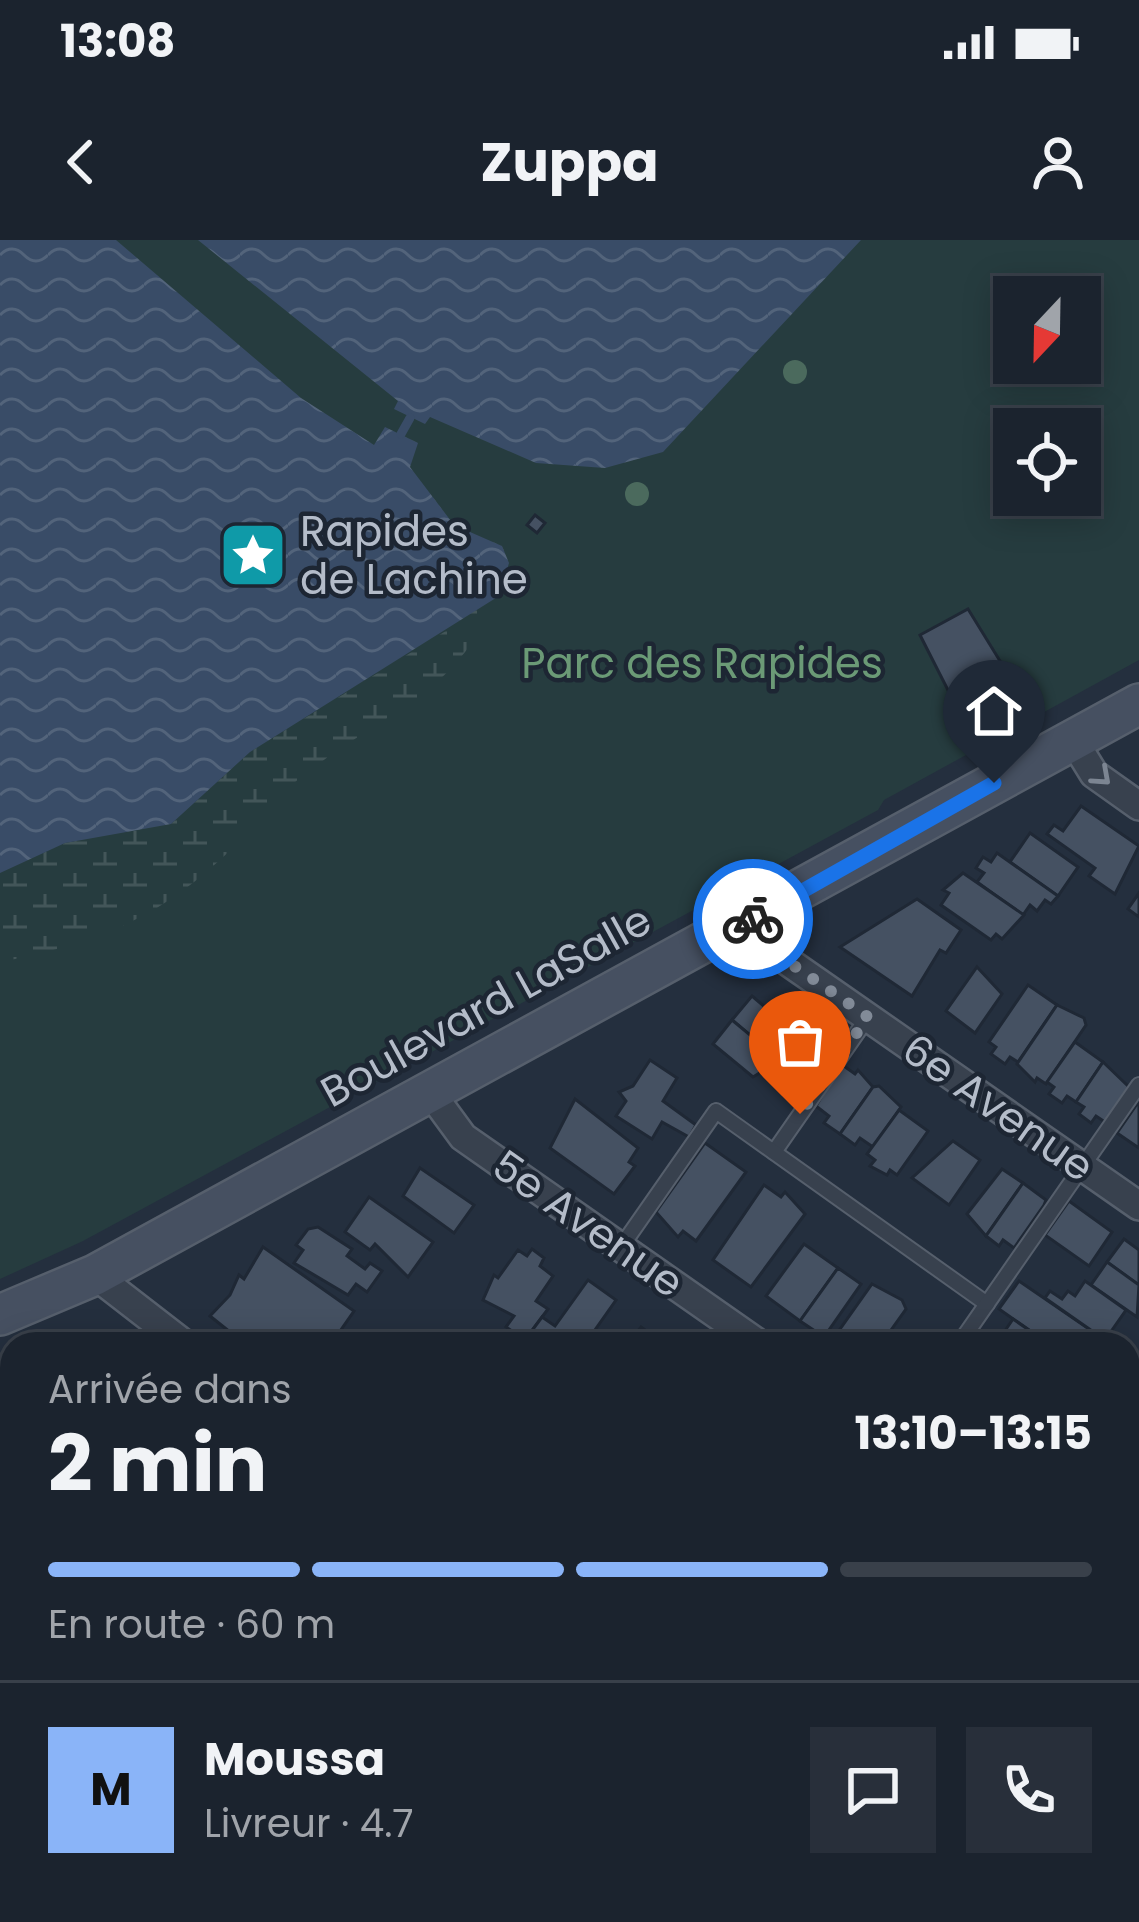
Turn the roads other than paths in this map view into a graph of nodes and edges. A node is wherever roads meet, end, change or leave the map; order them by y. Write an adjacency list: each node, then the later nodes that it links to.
1 (1139, 704): 2 (main road, Boulevard LaSalle)
2 (1072, 740): 3 (street, one-way to 3); 4 (main road, Boulevard LaSalle)
3 (1139, 806)
4 (751, 916): 5 (street, 6e Avenue); 7 (main road, Boulevard LaSalle)
5 (868, 1017): 8 (lane); 9 (street, 6e Avenue)
6 (1139, 1085): 9 (lane)
7 (430, 1092): 11 (street, 5e Avenue); 12 (main road, Boulevard LaSalle)
8 (774, 1152): 11 (lane); 13 (lane)
9 (1082, 1167): 10 (street, 6e Avenue); 13 (lane)
10 (1139, 1206)
11 (621, 1247): 16 (street, 5e Avenue)
12 (95, 1274): 14 (main road, Boulevard LaSalle); 15 (street)
13 (987, 1304): 17 (lane)
14 (0, 1315)
15 (169, 1332)
16 (742, 1332)
17 (967, 1332)

